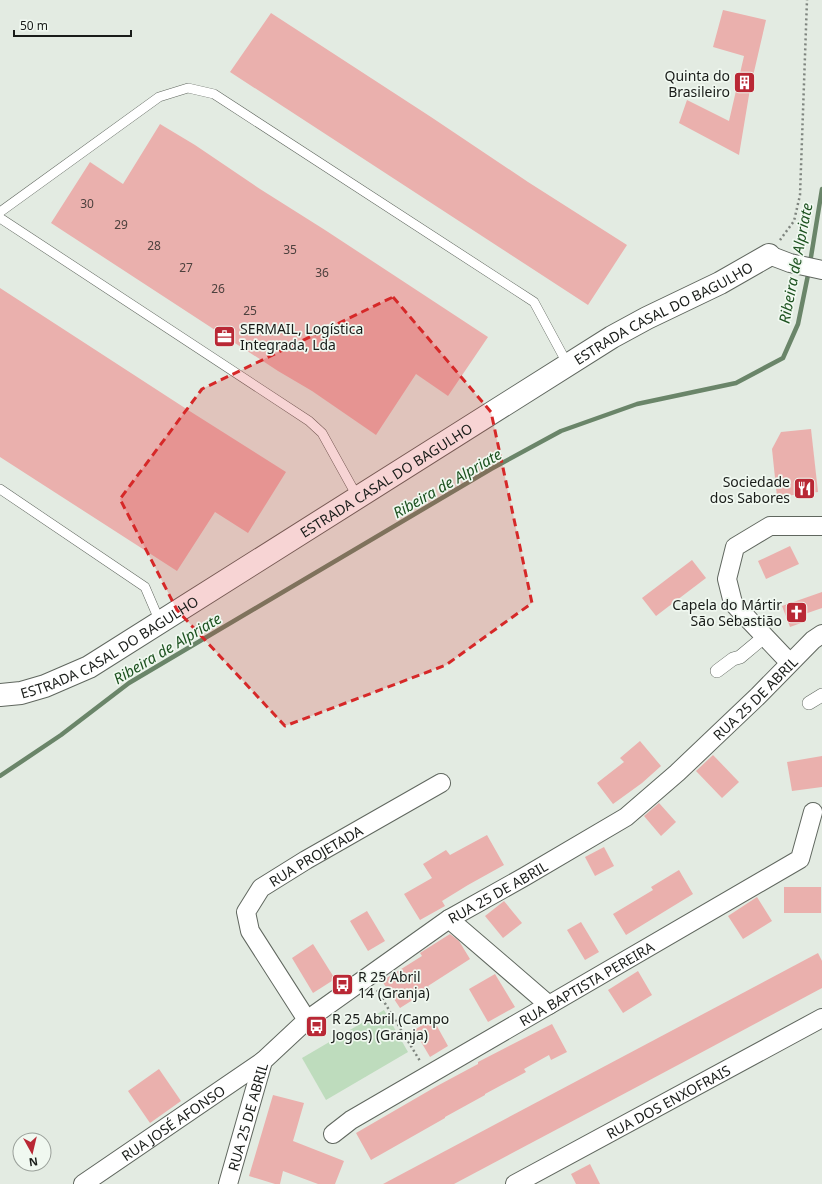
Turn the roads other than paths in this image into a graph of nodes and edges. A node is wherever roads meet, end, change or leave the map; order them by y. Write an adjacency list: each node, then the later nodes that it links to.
1 (0, 212): 5 (lane)
2 (0, 218): 7 (lane)
3 (769, 255): 4 (street); 5 (street, ESTRADA CASAL DO BAGULHO)
4 (821, 270)
5 (568, 365): 7 (street, ESTRADA CASAL DO BAGULHO)
6 (0, 489): 9 (lane)
7 (358, 498): 9 (street, ESTRADA CASAL DO BAGULHO)
8 (822, 526): 11 (street)
9 (160, 622): 14 (street, ESTRADA CASAL DO BAGULHO)
10 (822, 634): 12 (street, RUA 25 DE ABRIL)
11 (764, 637): 12 (street); 13 (street)
12 (789, 662): 19 (street, RUA 25 DE ABRIL)
13 (717, 671)
14 (0, 695)
15 (822, 695): 16 (street)
16 (810, 703)
17 (440, 783): 22 (street, RUA PROJETADA)
18 (812, 812): 20 (street, RUA BAPTISTA PEREIRA)
19 (450, 919): 20 (street); 22 (street, RUA 25 DE ABRIL)
20 (549, 1005): 24 (street, RUA BAPTISTA PEREIRA)
21 (822, 1018): 27 (street, RUA DOS ENXOFRAIS)
22 (307, 1020): 23 (street, RUA 25 DE ABRIL)
23 (263, 1061): 25 (street, RUA JOSÉ AFONSO); 26 (street, RUA 25 DE ABRIL)
24 (333, 1134)
25 (83, 1184)
26 (228, 1184)
27 (515, 1184)

